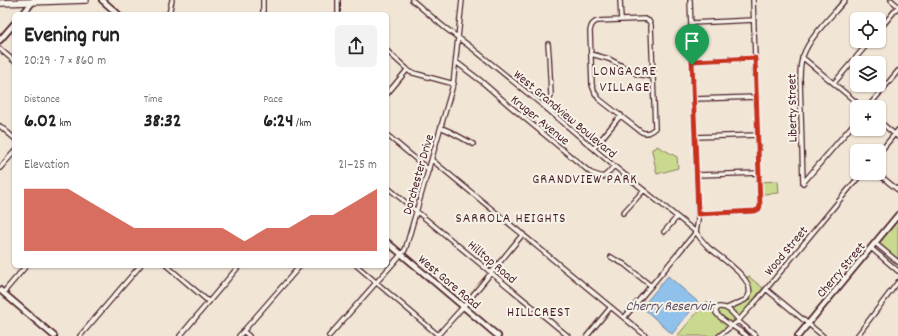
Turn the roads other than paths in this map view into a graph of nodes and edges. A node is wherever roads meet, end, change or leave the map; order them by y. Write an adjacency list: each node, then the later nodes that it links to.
1 (86, 0): 13 (main road)
2 (102, 0): 17 (street)
3 (172, 0): 18 (street)
4 (263, 0): 19 (street)
5 (338, 0): 20 (street)
6 (412, 0): 26 (street, West Grandview Boulevard)
7 (462, 0): 26 (street, Dorchester Drive)
8 (620, 0): 21 (street)
9 (690, 0): 24 (street)
10 (753, 0): 22 (street)
11 (846, 0): 33 (street, Liberty Street)
12 (891, 0): 15 (street)
13 (33, 1): 14 (main road); 16 (street)
14 (0, 3)
15 (898, 7): 23 (street)
16 (25, 12)
17 (116, 12)
18 (169, 12)
19 (263, 12)
20 (338, 12)
21 (621, 20): 32 (street); 40 (street)
22 (754, 20): 24 (street); 35 (street)
23 (886, 22)
24 (691, 23): 36 (street)
25 (12, 26): 27 (street)
26 (459, 38): 37 (street, Dorchester Drive); 48 (street, West Grandview Boulevard)
27 (0, 40)
28 (548, 44): 48 (street)
29 (864, 48): 41 (street)
30 (0, 49): 34 (street)
31 (389, 53): 38 (street)
32 (591, 54): 40 (street); 49 (street)
33 (802, 57): 41 (street); 53 (street, Liberty Street)
34 (12, 58)
35 (755, 58): 36 (street); 44 (street)
36 (692, 61): 45 (street)
37 (456, 62): 42 (street, Dorchester Drive); 66 (street, Kruger Avenue)
38 (407, 70): 42 (street); 43 (street)
39 (898, 71): 47 (street)
40 (653, 77): 49 (street)
41 (834, 83): 46 (street)
42 (454, 84): 52 (street, Dorchester Drive)
43 (389, 92)
44 (757, 97): 45 (street); 56 (street)
45 (694, 99): 59 (street)
46 (854, 100)
47 (874, 100)
48 (545, 107): 63 (street, West Grandview Boulevard)
49 (620, 116): 63 (street)
50 (0, 126): 57 (street)
51 (886, 127): 55 (street)
52 (442, 128): 61 (street); 65 (street, Dorchester Drive)
53 (850, 128)
54 (898, 130): 55 (street)
55 (894, 134): 60 (street); 62 (street)
56 (758, 135): 59 (street); 69 (street)
57 (12, 136)
58 (389, 137): 68 (street)
59 (695, 137): 70 (street)
60 (898, 137)
61 (473, 144)
62 (886, 144)
63 (594, 148): 66 (street, West Grandview Boulevard)
64 (12, 154): 67 (street)
65 (432, 160): 68 (street, Dorchester Drive); 83 (street)
66 (614, 166): 74 (street, West Grandview Boulevard)
67 (0, 168)
68 (429, 170): 76 (street, Dorchester Drive)
69 (760, 173): 70 (street); 78 (street)
70 (697, 175): 78 (street)
71 (856, 180): 103 (street, Wood Street)
72 (886, 180): 75 (street)
73 (389, 189): 76 (street, Hilltop Road)
74 (644, 190): 77 (street); 80 (street, West Grandview Boulevard)
75 (898, 190)
76 (417, 212): 87 (street, Dorchester Drive); 99 (street, Hilltop Road)
77 (623, 213)
78 (698, 214): 82 (street)
79 (898, 216): 84 (street, Cherry Street)
80 (677, 217): 81 (street); 82 (street, West Grandview Boulevard)
81 (664, 232)
82 (696, 232): 102 (street); 108 (street, West Grandview Boulevard)
83 (523, 234): 99 (street); 107 (street)
84 (875, 243): 86 (street, Cherry Street); 89 (street)
85 (389, 244): 87 (street, West Gore Road)
86 (871, 248): 98 (street); 111 (street, Cherry Street)
87 (401, 254): 90 (street, Dorchester Drive); 106 (street, West Gore Road)
88 (611, 257): 102 (street)
89 (898, 262)
90 (389, 267)
91 (24, 268): 104 (street)
92 (138, 268): 115 (street)
93 (169, 268): 105 (street)
94 (237, 268): 105 (street)
95 (298, 268): 113 (street)
96 (358, 268): 100 (street)
97 (388, 268): 100 (street, Dorchester Drive)
98 (898, 271)
99 (491, 273): 106 (street); 122 (street, Hilltop Road)
100 (376, 282): 119 (street, Dorchester Drive); 120 (street)
101 (898, 282): 130 (street)
102 (651, 286): 109 (street)
103 (766, 289): 110 (street, Wood Street); 111 (street)
104 (2, 292): 114 (street)
105 (209, 302): 116 (street)
106 (463, 306): 120 (street); 121 (street, West Gore Road)
107 (611, 307): 109 (street); 123 (street)
108 (727, 308): 110 (street); 112 (street)
109 (624, 318): 124 (street)
110 (738, 320): 112 (street, Wood Street); 127 (street)
111 (808, 324): 128 (street, Cherry Street); 129 (street)
112 (732, 325): 125 (street, Wood Street); 126 (street)
113 (243, 331): 117 (street); 118 (street)
114 (54, 336)
115 (80, 336)
116 (180, 336)
117 (239, 336)
118 (249, 336)
119 (330, 336)
120 (438, 336)
121 (498, 336)
122 (568, 336)
123 (587, 336)
124 (646, 336)
125 (719, 336)
126 (747, 336)
127 (756, 336)
128 (798, 336)
129 (822, 336)
130 (857, 336)

